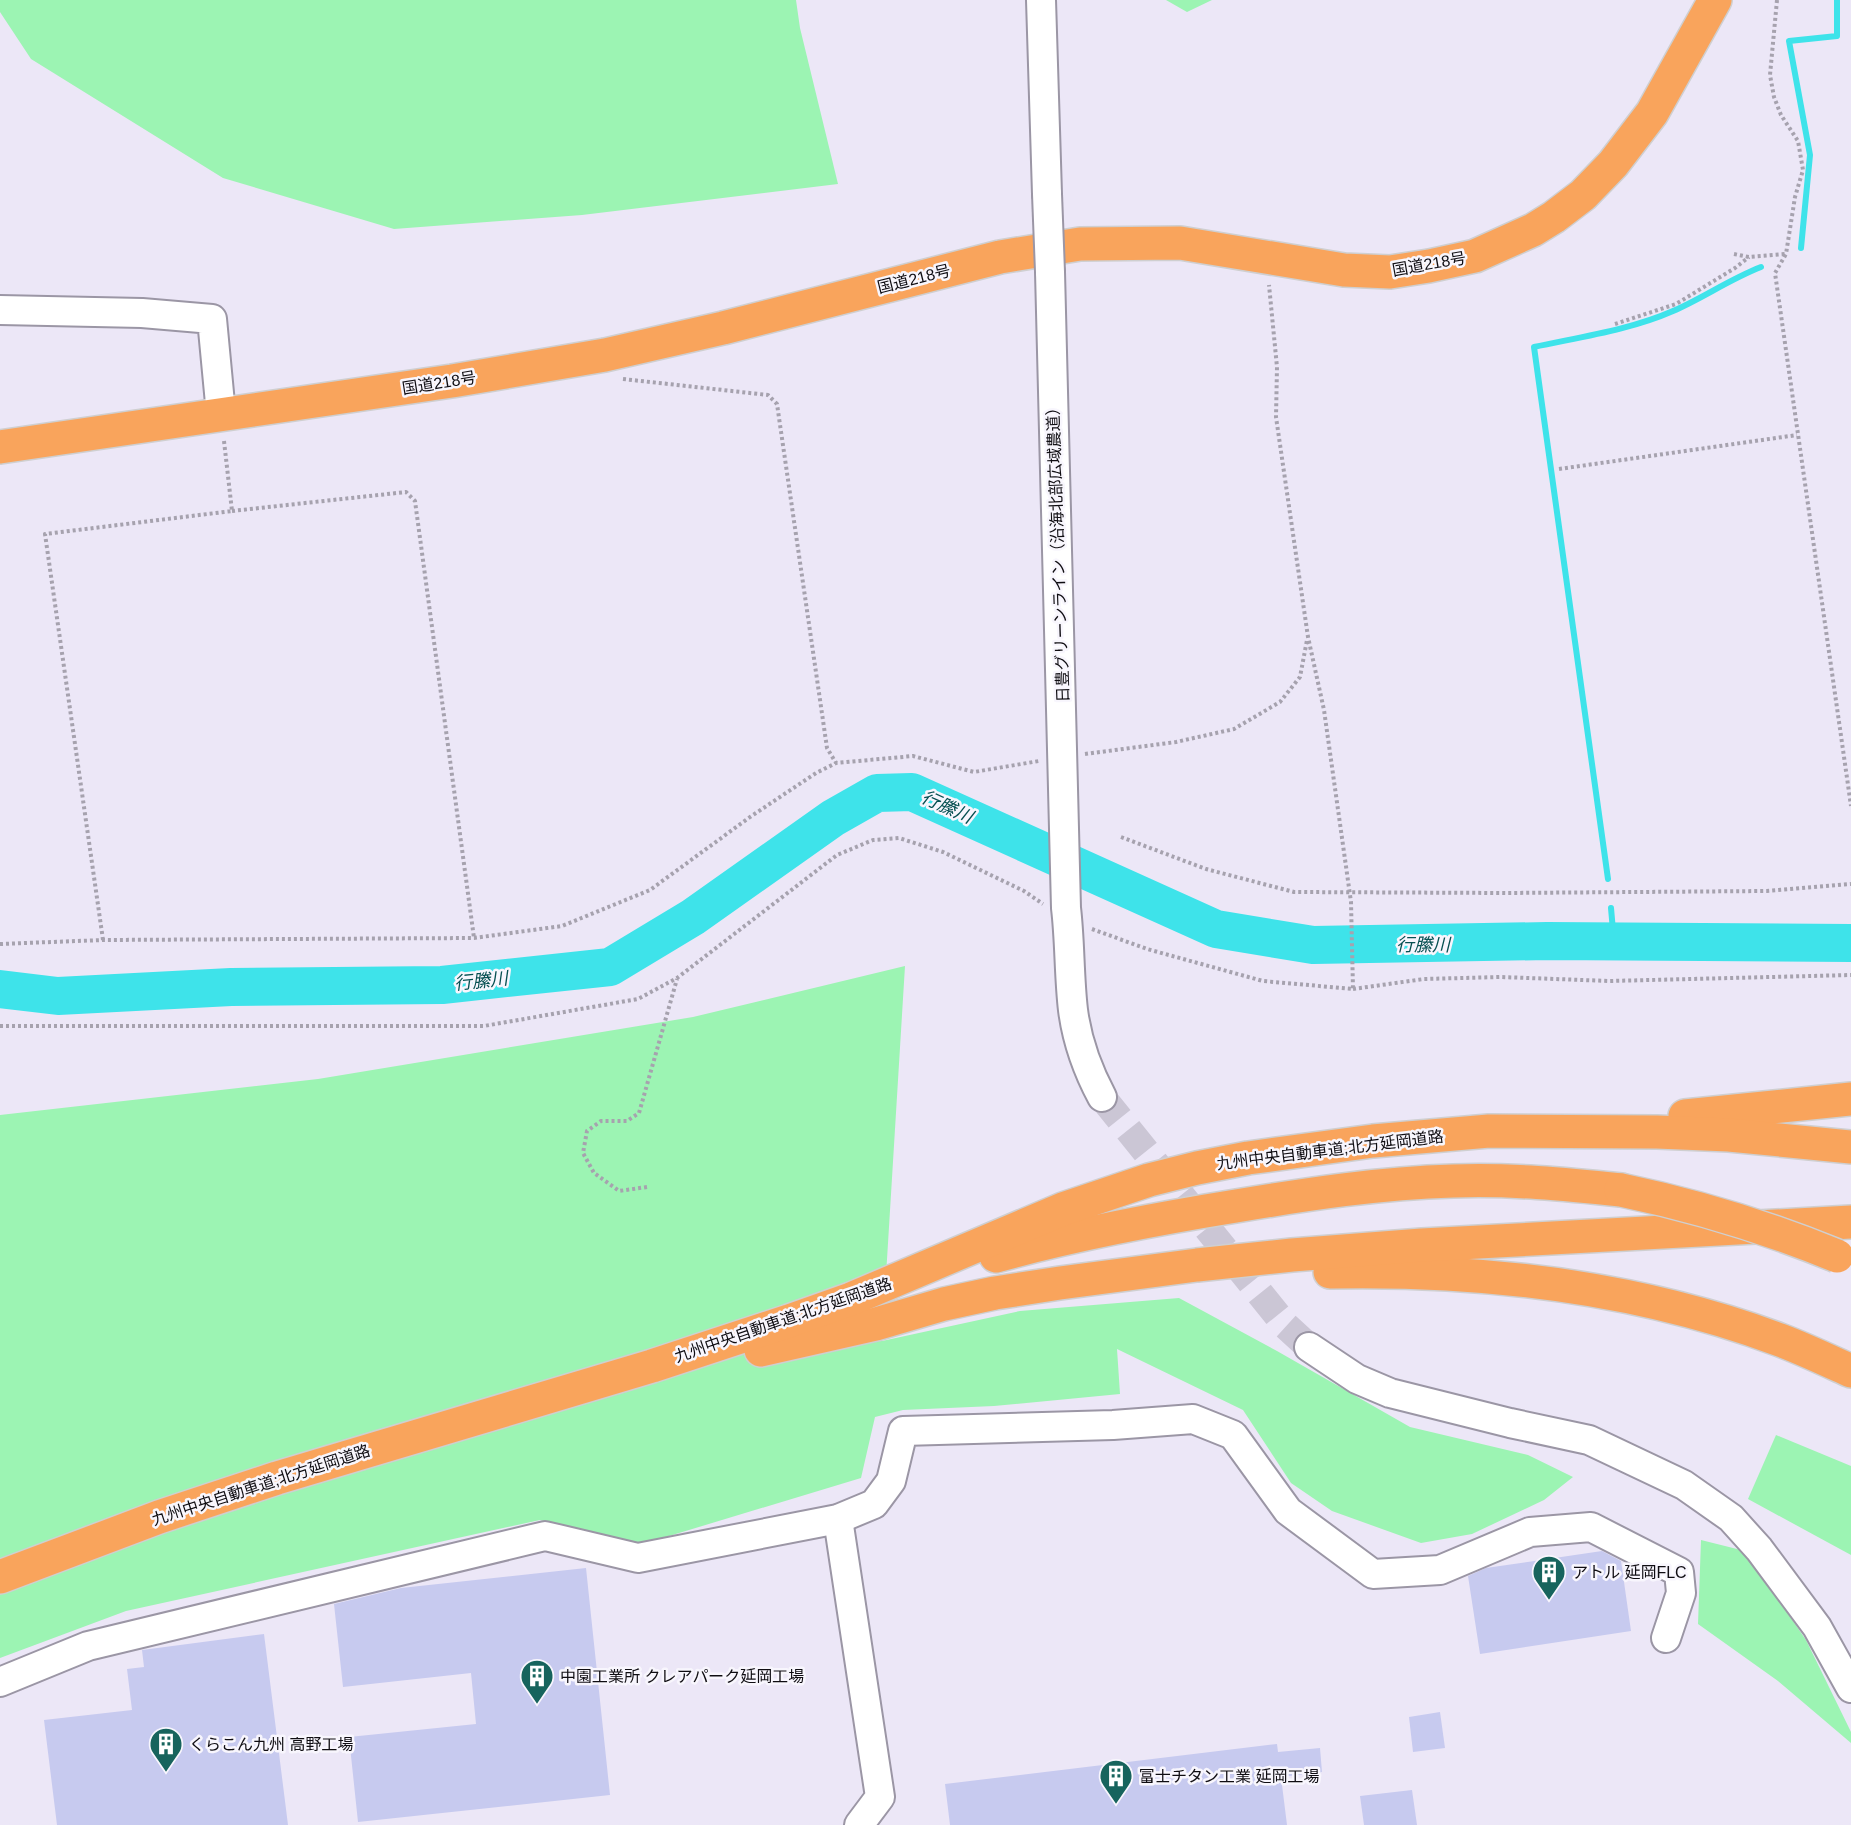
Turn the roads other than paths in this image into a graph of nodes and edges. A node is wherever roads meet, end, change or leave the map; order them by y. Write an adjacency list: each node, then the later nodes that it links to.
1 (1041, 0): 6 (street, 日豊グリーンライン（沿海北部広域農道）, bridge)
2 (1715, 0): 4 (highway, 国道218号)
3 (0, 310): 4 (street)
4 (221, 414): 5 (highway, 国道218号)
5 (0, 447)
6 (1102, 1097)
7 (1851, 1100): 8 (highway)
8 (1489, 1131): 9 (highway, 九州中央自動車道;北方延岡道路); 12 (highway, 九州中央自動車道;北方延岡道路)
9 (1851, 1147)
10 (1851, 1222): 13 (highway, 九州中央自動車道;北方延岡道路)
11 (1844, 1259): 12 (highway, bridge)
12 (851, 1299): 16 (highway, 九州中央自動車道;北方延岡道路)
13 (876, 1324): 15 (highway); 16 (highway, 九州中央自動車道;北方延岡道路)
14 (1309, 1347): 21 (street)
15 (1851, 1371)
16 (525, 1404): 18 (highway, 九州中央自動車道;北方延岡道路)
17 (838, 1520): 19 (street); 20 (street); 22 (street)
18 (0, 1577)
19 (1666, 1638)
20 (0, 1682)
21 (1851, 1688)
22 (859, 1825)

